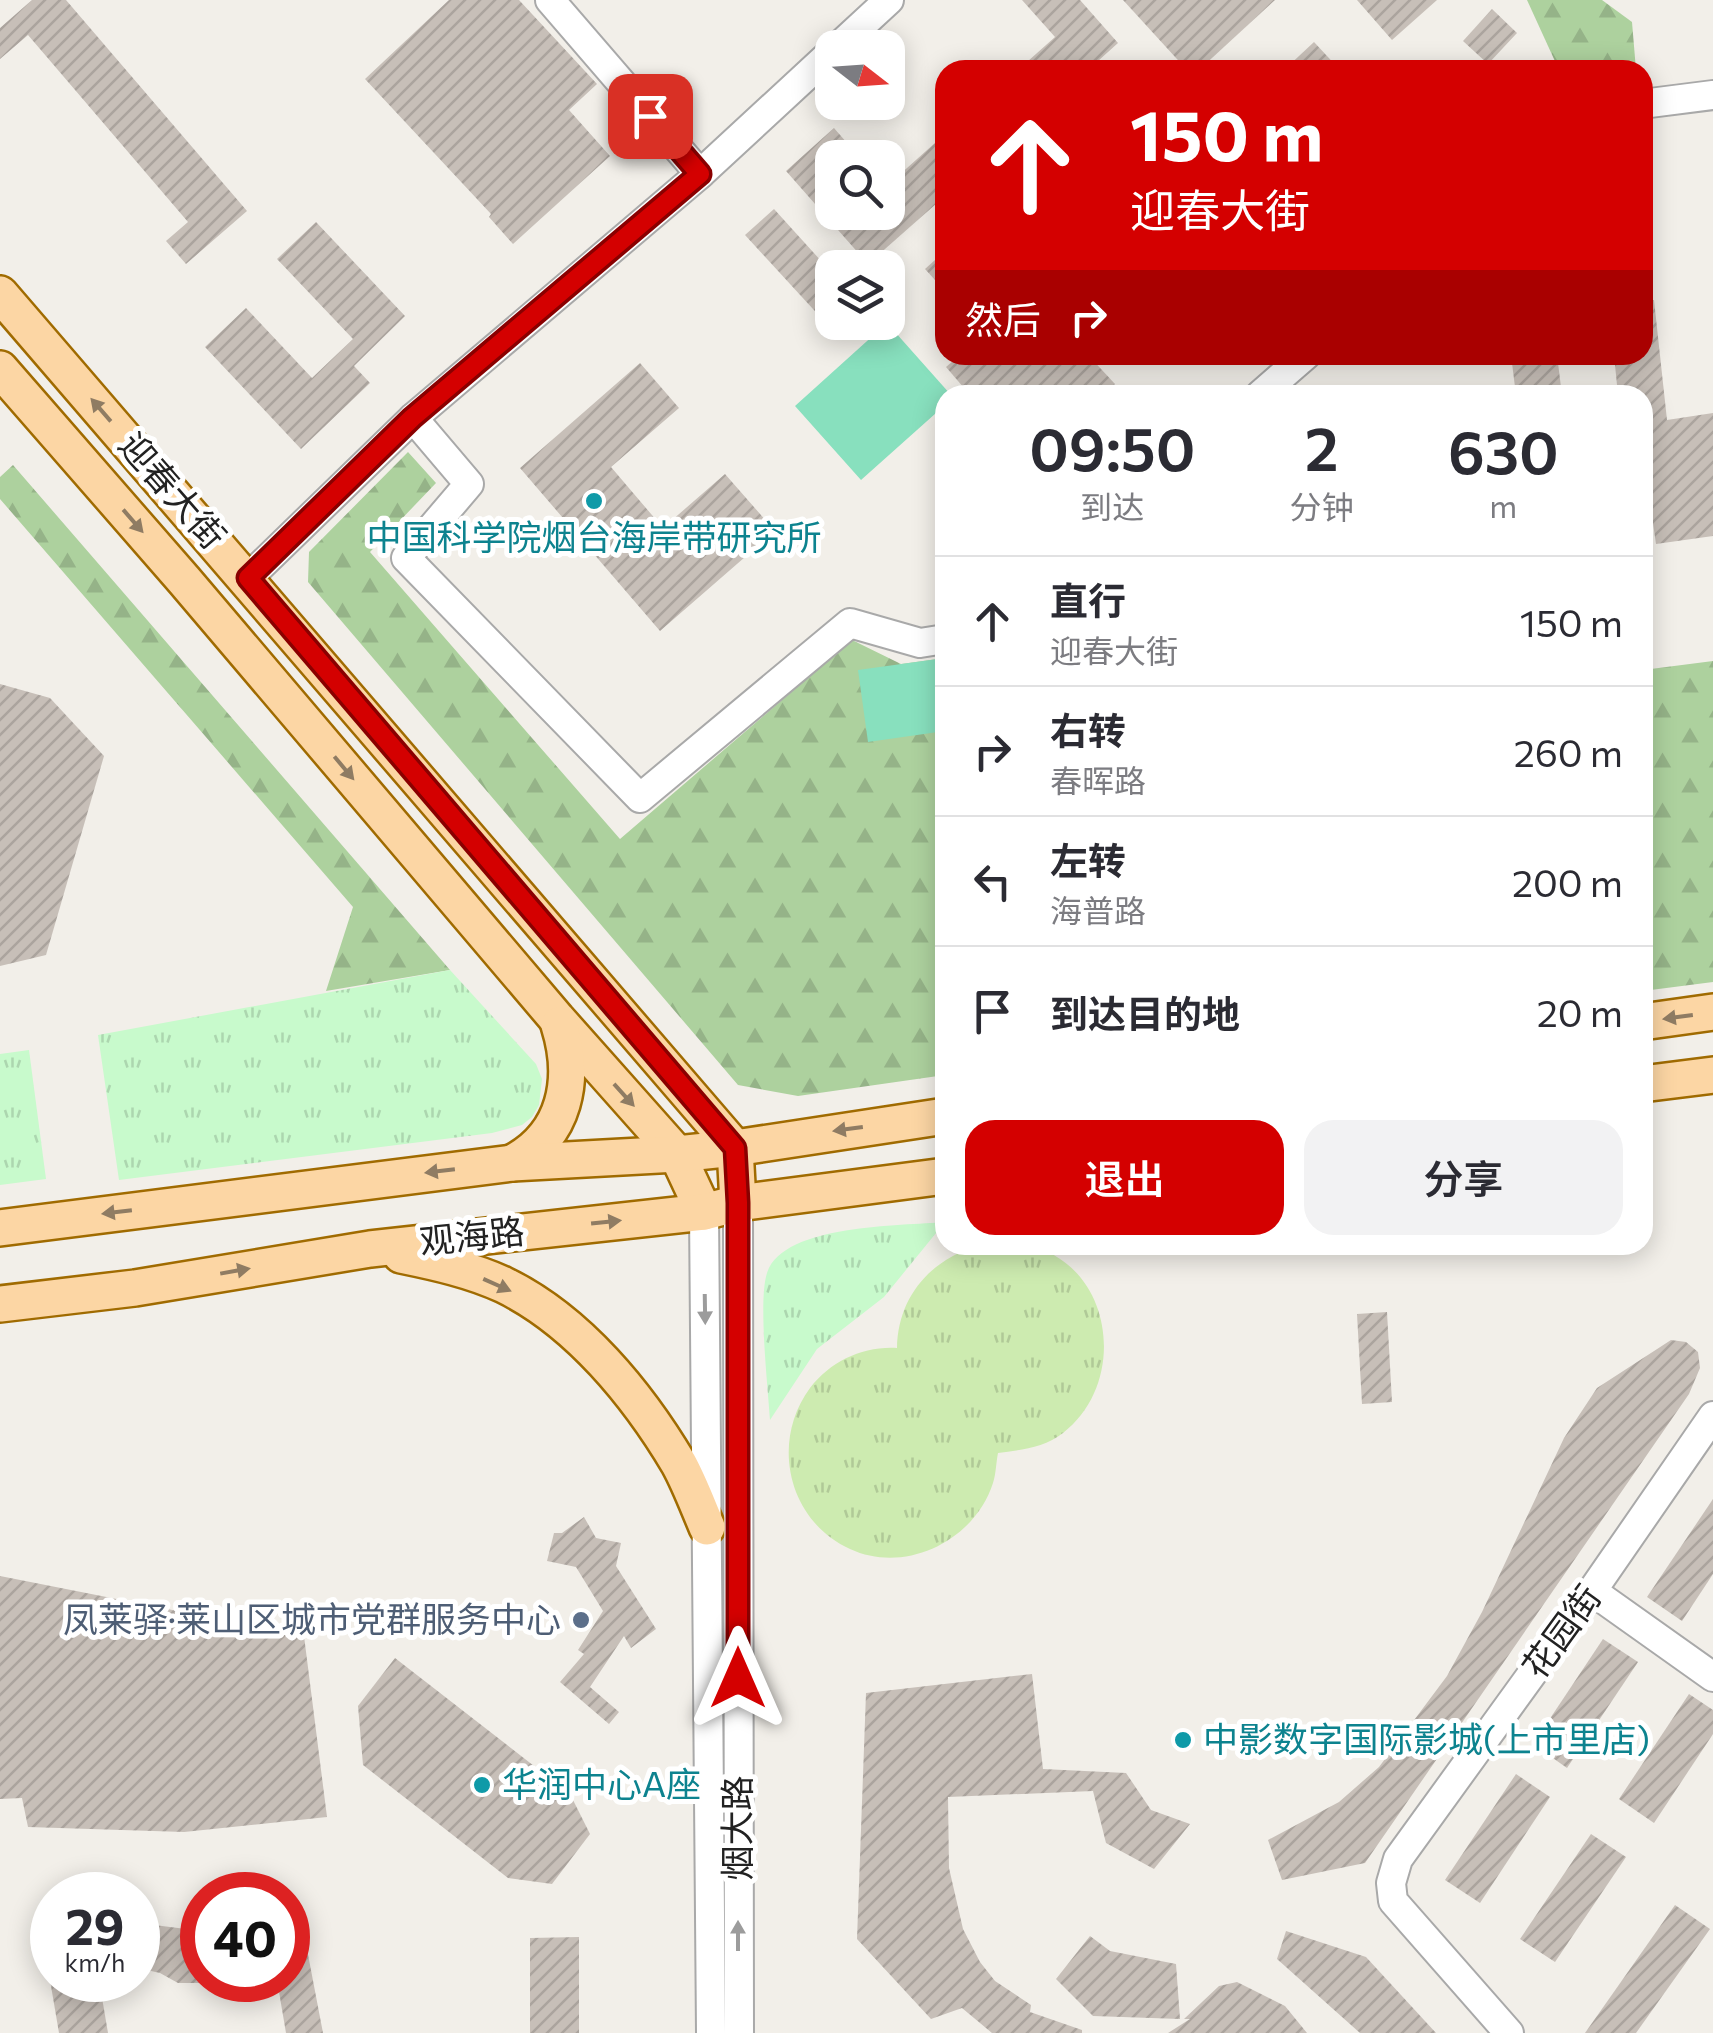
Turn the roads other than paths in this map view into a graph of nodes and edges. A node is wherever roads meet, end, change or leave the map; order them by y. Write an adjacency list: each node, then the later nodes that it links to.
1 (550, 0): 7 (street)
2 (889, 0): 3 (street)
3 (857, 30)
4 (815, 68): 7 (street)
5 (1713, 95): 6 (street)
6 (1653, 103)
7 (700, 174): 12 (street)
8 (0, 294): 13 (main road, 迎春大街, one-way to 8)
9 (1294, 365): 11 (street)
10 (0, 368): 16 (main road, 迎春大街, one-way to 16)
11 (1272, 385)
12 (412, 418): 13 (street); 14 (street)
13 (248, 578): 21 (main road, 迎春大街)
14 (935, 641)
15 (1713, 1012): 17 (main road, one-way to 17)
16 (557, 1019): 22 (main road, 迎春大街, one-way to 22); 23 (main road)
17 (1653, 1020)
18 (1713, 1075): 19 (main road)
19 (1653, 1083)
20 (935, 1118): 21 (main road, 观海路, one-way to 21)
21 (735, 1148): 22 (main road, 观海路); 25 (main road)
22 (677, 1154): 23 (main road, 观海路); 25 (main road, 迎春大街)
23 (512, 1162): 26 (main road, 观海路, one-way to 26)
24 (935, 1177): 25 (main road, 观海路)
25 (721, 1207): 27 (main road, 观海路, one-way to 25); 30 (street, 烟大路, one-way to 30); 34 (street, 烟大路, one-way to 25)
26 (0, 1228)
27 (370, 1249): 28 (main road, 观海路, one-way to 27); 30 (main road, one-way to 30)
28 (0, 1304)
29 (1713, 1416): 31 (street, 花园街)
30 (707, 1527): 33 (street, 烟大路)
31 (1592, 1591): 32 (street); 35 (street, 花园街)
32 (1713, 1676)
33 (711, 2033)
34 (738, 2033)
35 (1509, 2033)

